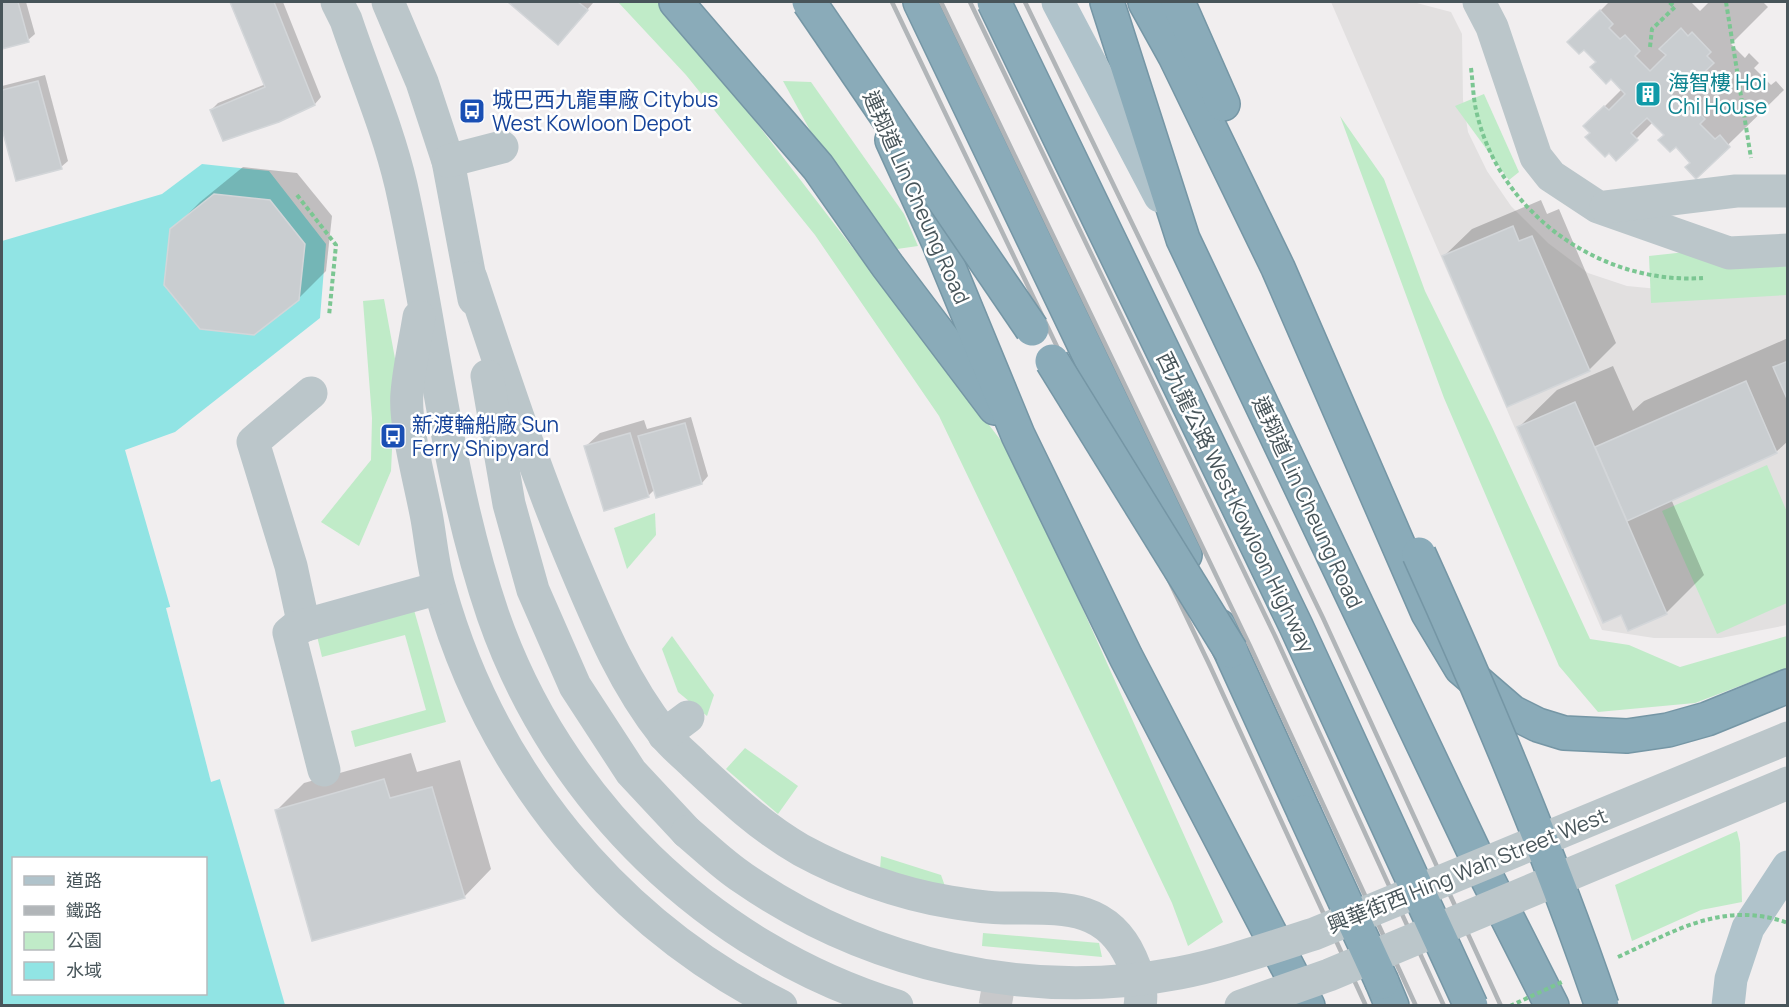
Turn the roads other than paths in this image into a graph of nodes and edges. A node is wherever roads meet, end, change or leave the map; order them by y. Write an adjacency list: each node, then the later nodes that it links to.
1 (337, 2): 22 (street)
2 (387, 2): 14 (street, 興華街西 Hing Wah Street West)
3 (676, 2): 24 (highway)
4 (809, 2): 27 (highway, bridge)
5 (829, 2): 24 (highway, 連翔道 Lin Cheung Road)
6 (920, 2): 27 (highway, bridge)
7 (994, 2): 39 (highway, 西九龍公路 West Kowloon Highway, bridge)
8 (1058, 2): 18 (main road, 連翔道 Lin Cheung Road)
9 (1107, 2): 18 (highway)
10 (1146, 2): 28 (highway)
11 (1178, 2): 41 (highway, bridge)
12 (1479, 2): 17 (street)
13 (502, 147): 14 (street)
14 (448, 161): 21 (street, 興華街西 Hing Wah Street West)
15 (1736, 191): 16 (street); 17 (street); 20 (street)
16 (1788, 191)
17 (1598, 207): 20 (street)
18 (1183, 239): 40 (highway, 連翔道 Lin Cheung Road)
19 (1788, 250): 20 (street)
20 (1730, 253)
21 (471, 278): 29 (street, 興華街西 Hing Wah Street West, bridge); 35 (street, 興華街西 Hing Wah Street West)
22 (422, 297): 25 (street); 34 (street)
23 (311, 393): 26 (street)
24 (1018, 435): 37 (highway, 連翔道 Lin Cheung Road)
25 (439, 588): 26 (street); 33 (street)
26 (304, 626): 30 (street)
27 (1231, 651): 38 (highway, bridge)
28 (1788, 686)
29 (1788, 738)
30 (324, 770)
31 (1788, 783): 36 (street, 興華街西 Hing Wah Street West, bridge)
32 (1788, 867): 42 (main road)
33 (781, 1005)
34 (897, 1005)
35 (1140, 1005)
36 (1241, 1005)
37 (1308, 1005)
38 (1392, 1005)
39 (1471, 1005)
40 (1552, 1005)
41 (1602, 1005)
42 (1728, 1005)

